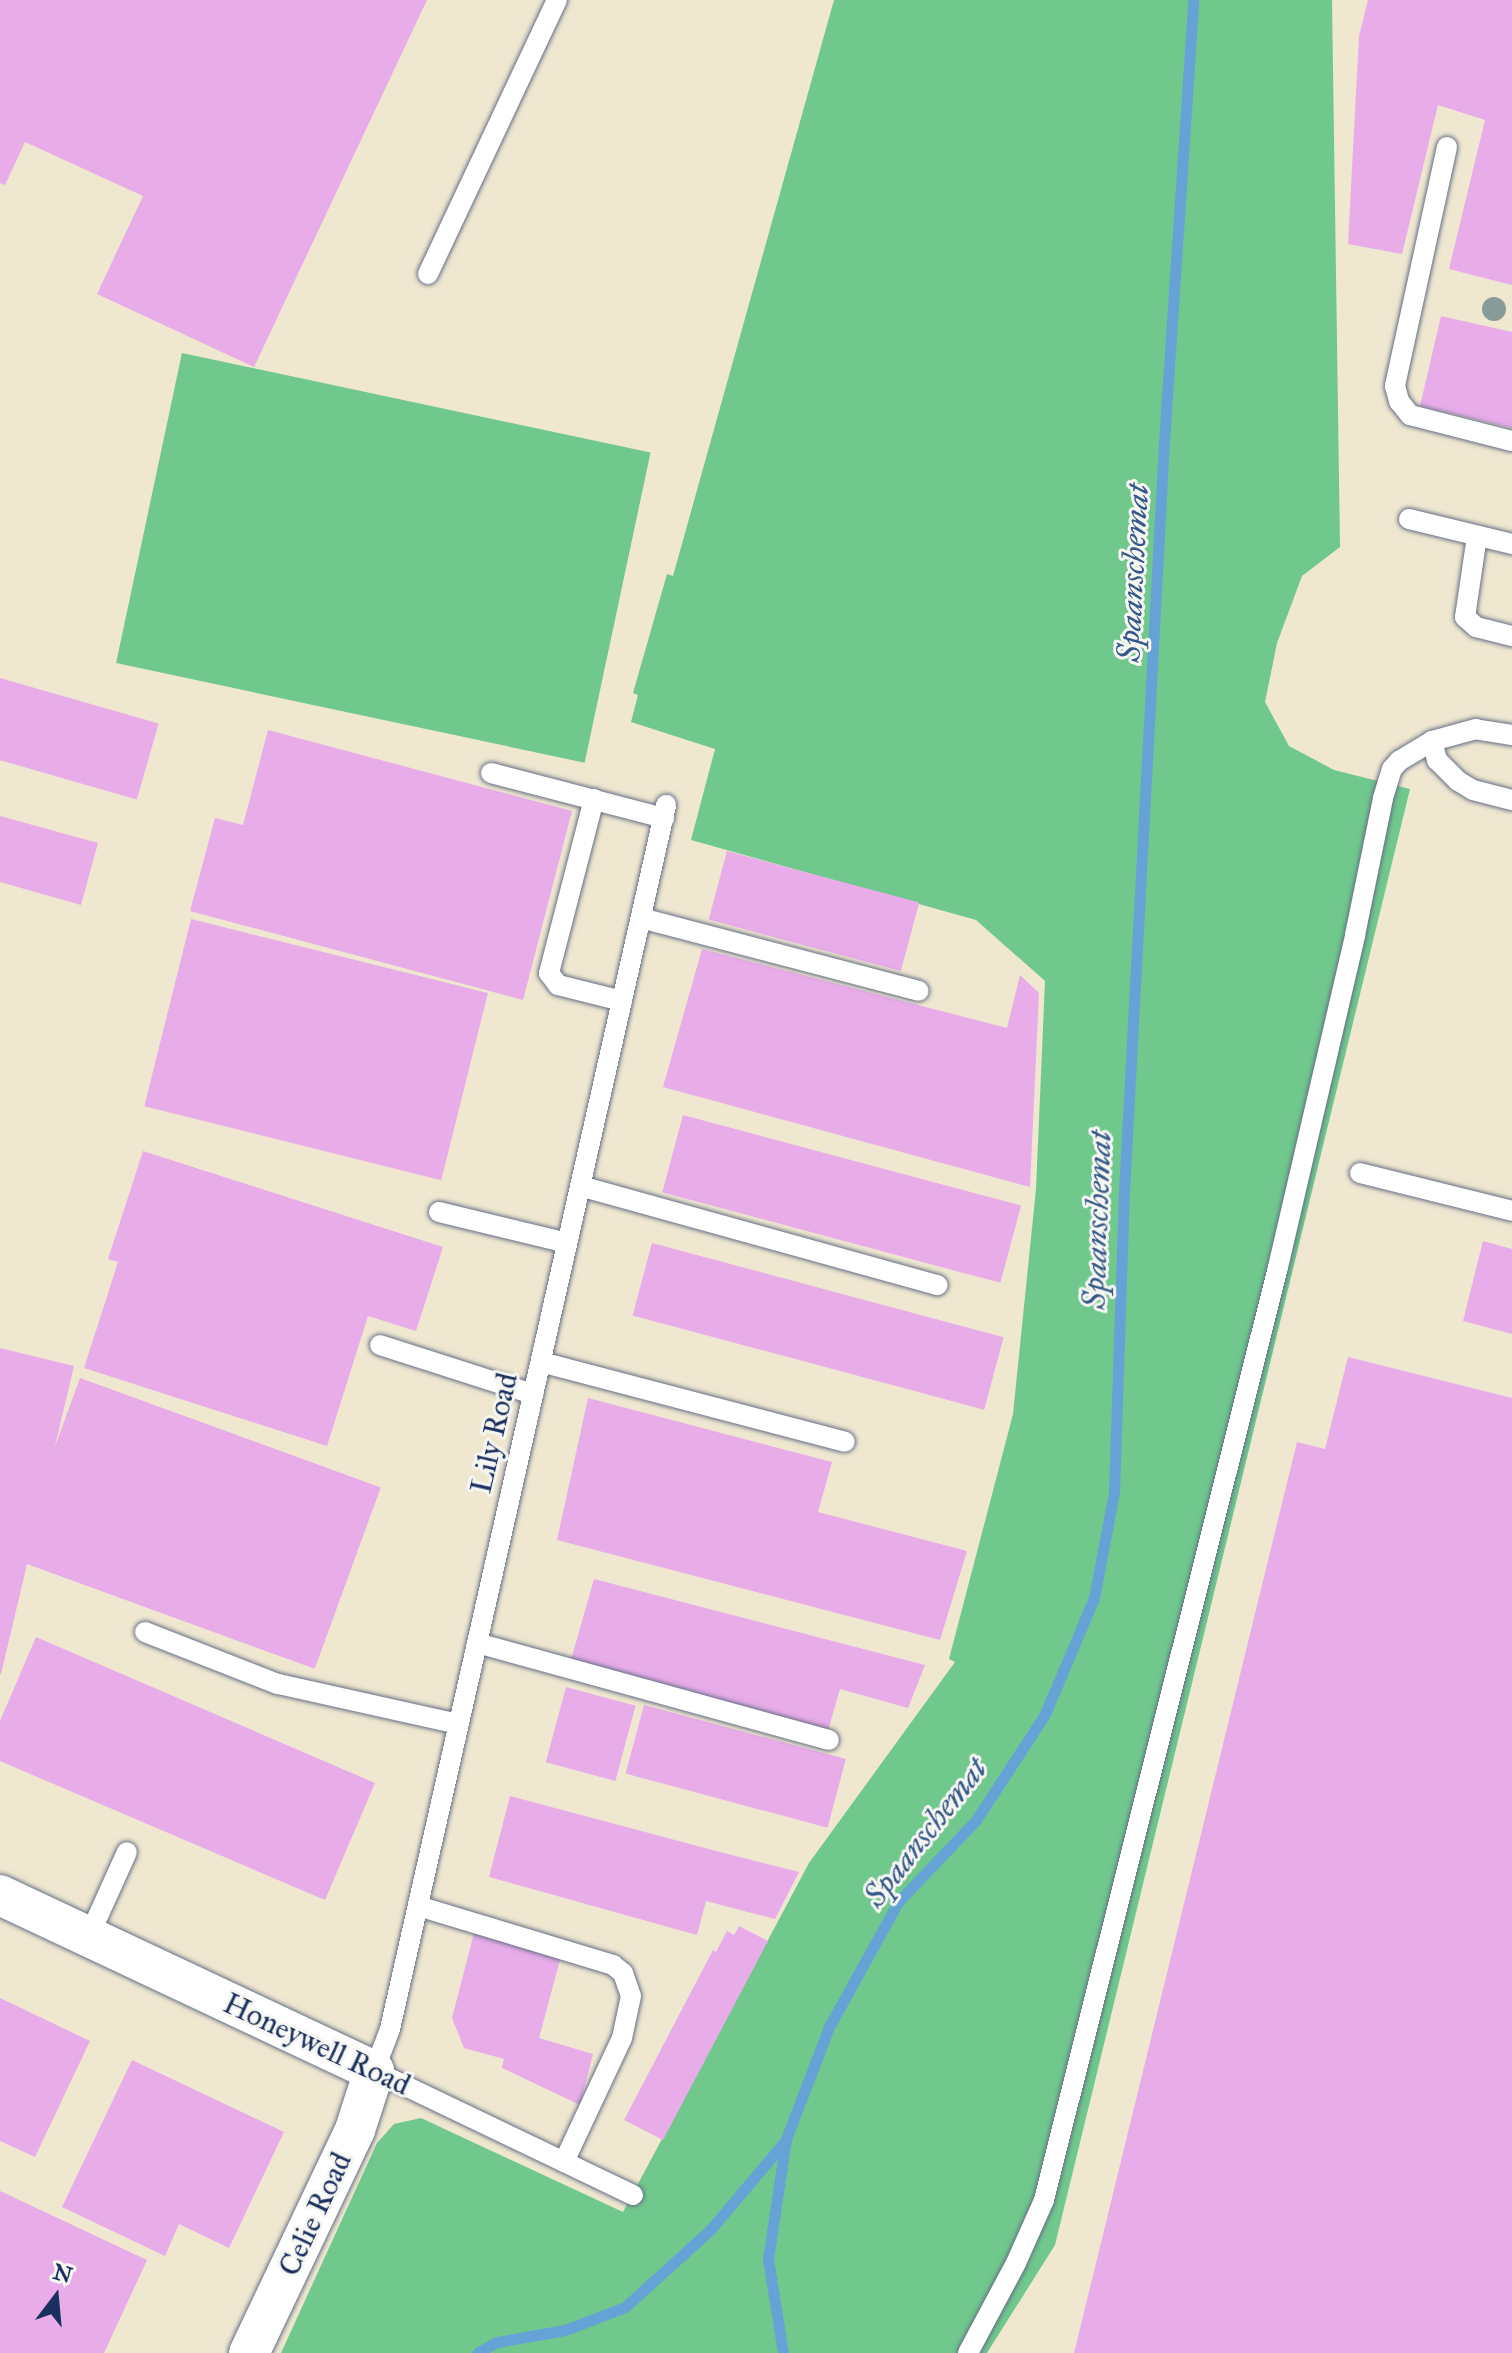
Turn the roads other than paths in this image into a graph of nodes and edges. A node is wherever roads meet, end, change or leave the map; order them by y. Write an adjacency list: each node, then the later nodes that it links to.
1 (557, 0): 3 (lane)
2 (1447, 147): 4 (lane)
3 (428, 274)
4 (1512, 441)
5 (1409, 519): 6 (lane)
6 (1477, 536): 7 (lane); 8 (lane)
7 (1512, 544)
8 (1512, 636)
9 (1512, 735): 10 (lane)
10 (1432, 741): 13 (lane); 39 (lane)
11 (491, 773): 12 (lane)
12 (594, 799): 14 (lane, Lily Road); 16 (lane)
13 (1512, 800)
14 (641, 918): 15 (lane); 16 (lane, Lily Road)
15 (919, 991)
16 (622, 1001): 18 (lane, Lily Road)
17 (1360, 1173): 19 (lane)
18 (580, 1186): 21 (lane, Lily Road); 22 (lane)
19 (1512, 1211)
20 (439, 1212): 21 (lane)
21 (567, 1243): 24 (lane, Lily Road)
22 (938, 1285)
23 (380, 1345): 25 (lane)
24 (541, 1362): 25 (lane, Lily Road); 26 (lane)
25 (533, 1394): 28 (lane, Lily Road)
26 (845, 1442)
27 (145, 1632): 29 (lane)
28 (477, 1643): 29 (lane, Lily Road); 30 (lane)
29 (459, 1724): 33 (lane, Lily Road)
30 (829, 1740)
31 (127, 1852): 34 (lane)
32 (0, 1895): 34 (street, Honeywell Road)
33 (418, 1906): 35 (lane, Lily Road); 36 (lane)
34 (89, 1936): 35 (street, Honeywell Road)
35 (374, 2071): 36 (lane, Honeywell Road); 38 (street, Celie Road)
36 (564, 2162): 37 (lane, Honeywell Road)
37 (633, 2195)
38 (249, 2353)
39 (968, 2353)

